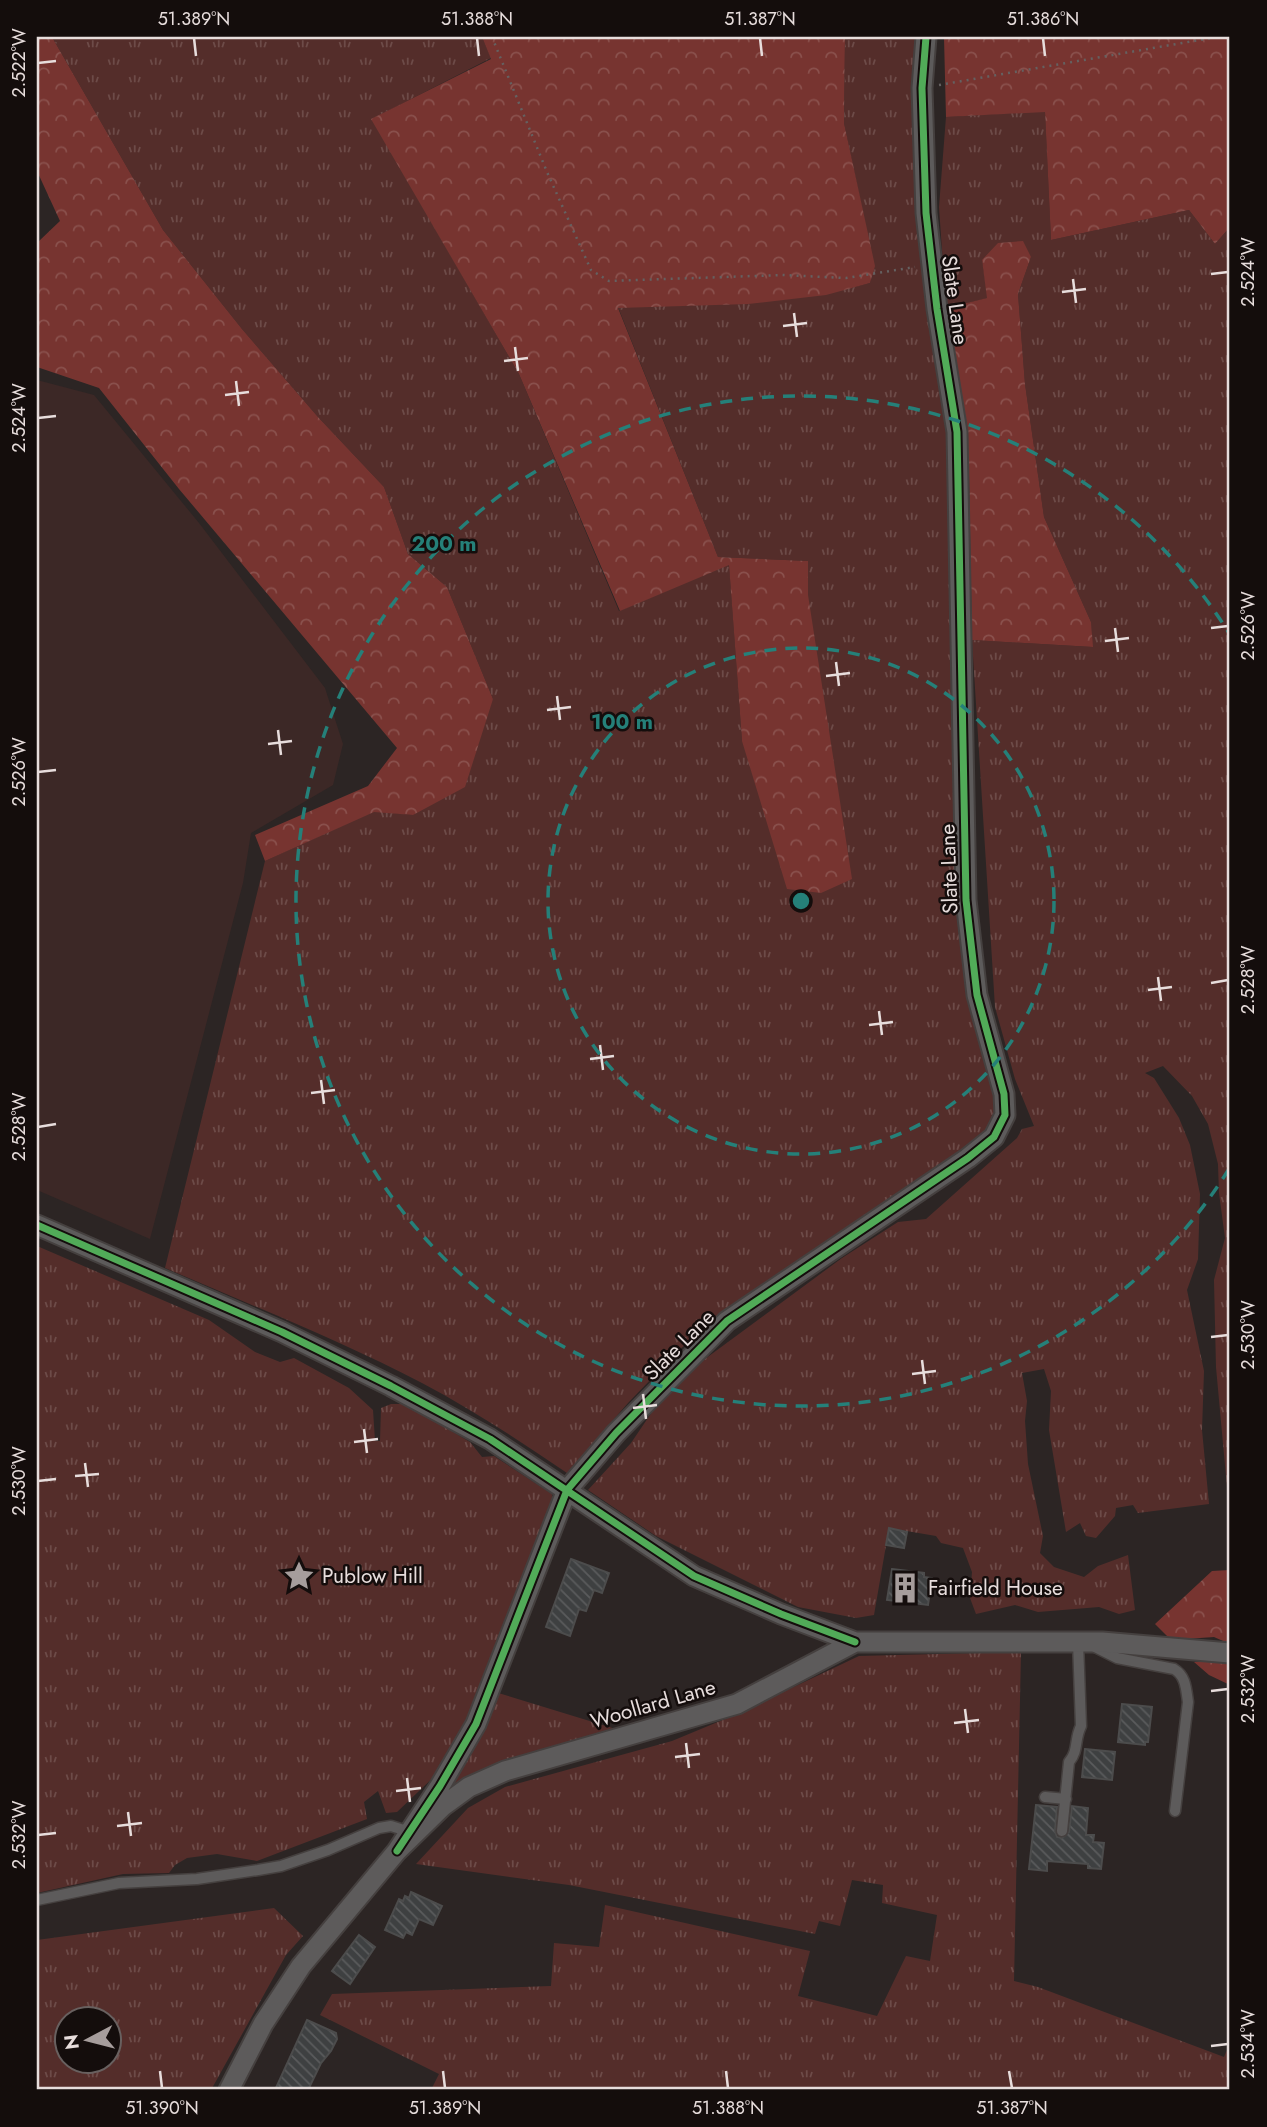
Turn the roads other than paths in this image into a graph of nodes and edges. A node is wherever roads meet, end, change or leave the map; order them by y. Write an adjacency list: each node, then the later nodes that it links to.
1 (926, 37): 3 (street, Slate Lane)
2 (37, 1225): 3 (street)
3 (567, 1490): 4 (street); 11 (street, Slate Lane)
4 (855, 1642): 5 (street, Woollard Lane); 12 (street, Woollard Lane)
5 (1082, 1642): 6 (street, Woollard Lane); 8 (lane); 9 (lane)
6 (1230, 1653)
7 (1045, 1797): 8 (lane)
8 (1066, 1799): 10 (lane)
9 (1175, 1811)
10 (1062, 1831)
11 (410, 1832): 12 (street, Slate Lane); 13 (lane)
12 (397, 1851): 14 (street, Woollard Lane)
13 (37, 1900)
14 (229, 2090)

